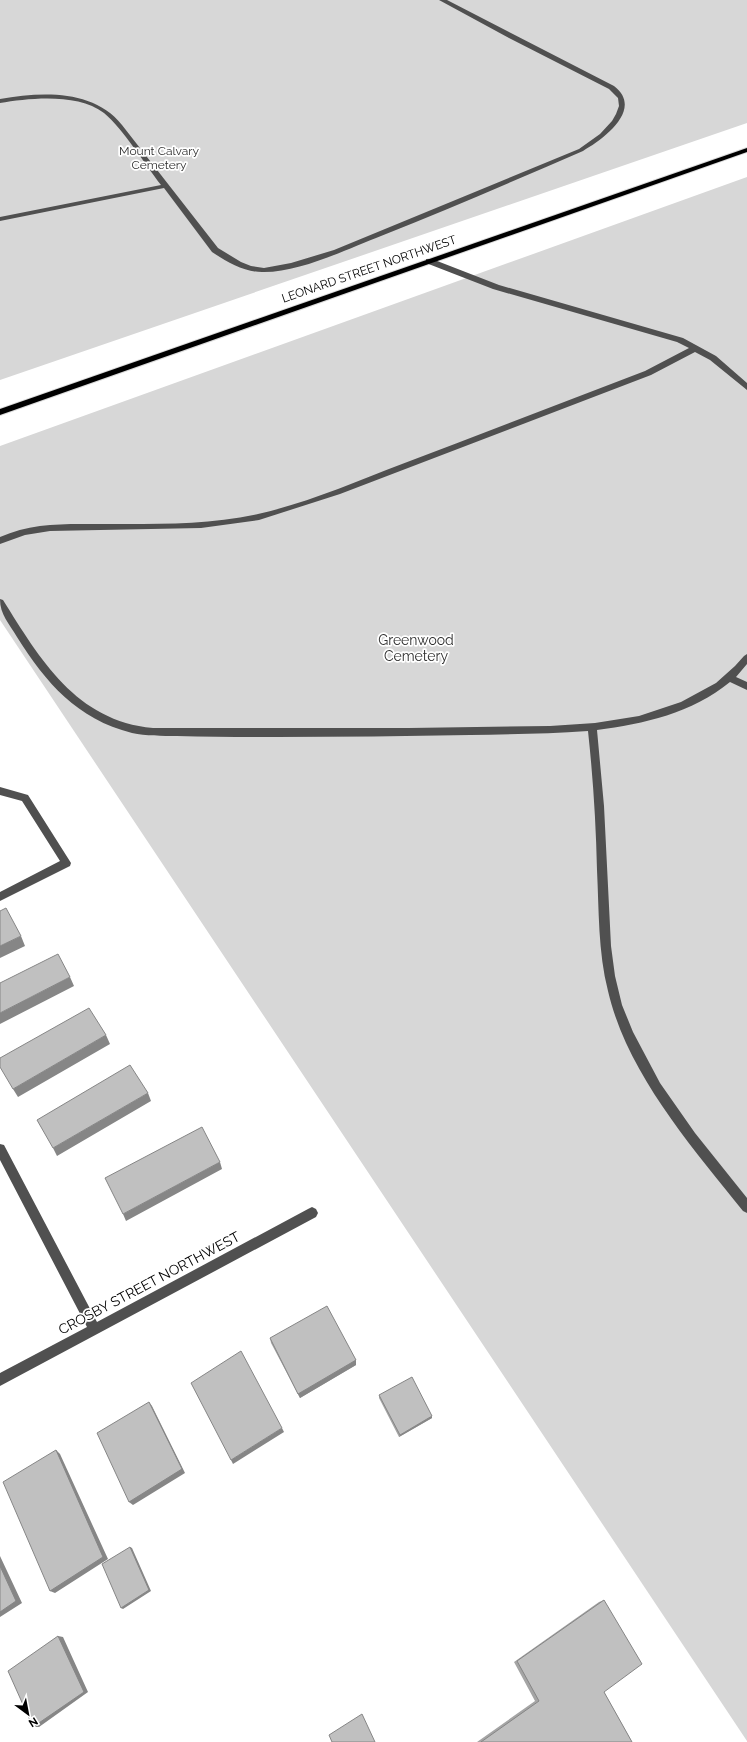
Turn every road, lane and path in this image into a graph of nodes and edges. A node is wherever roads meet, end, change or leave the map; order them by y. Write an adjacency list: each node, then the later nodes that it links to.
1 (442, 0): 4 (street)
2 (0, 101): 4 (street)
3 (747, 150): 6 (main road, LEONARD STREET NORTHWEST)
4 (166, 186): 5 (street)
5 (0, 219)
6 (429, 261): 7 (street); 9 (main road, LEONARD STREET NORTHWEST)
7 (696, 348): 8 (street); 10 (street)
8 (747, 387)
9 (0, 412)
10 (0, 541)
11 (0, 602): 15 (street)
12 (747, 658): 13 (street)
13 (729, 678): 14 (street); 15 (street)
14 (747, 686)
15 (592, 726): 19 (street)
16 (0, 791): 17 (street)
17 (0, 897)
18 (0, 1149): 21 (street)
19 (747, 1207)
20 (312, 1213): 21 (street, CROSBY STREET NORTHWEST)
21 (94, 1329): 22 (street, CROSBY STREET NORTHWEST)
22 (0, 1380)

